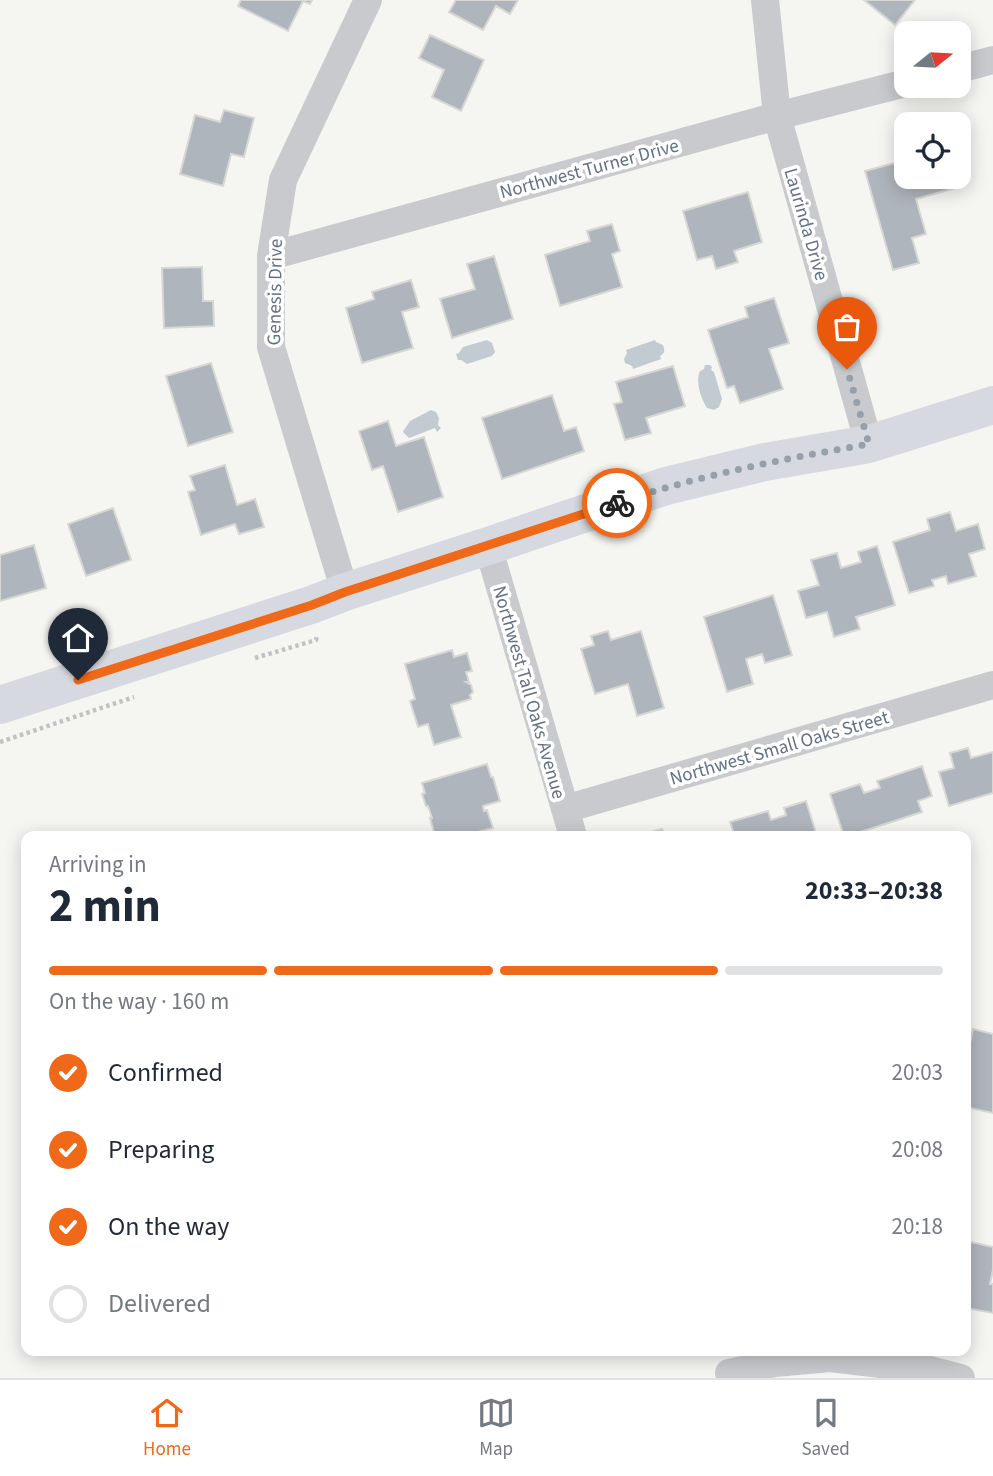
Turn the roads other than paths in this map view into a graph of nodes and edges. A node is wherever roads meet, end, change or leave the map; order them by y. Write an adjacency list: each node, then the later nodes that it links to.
1 (368, 0): 7 (street, Genesis Drive)
2 (765, 0): 6 (street, Laurinda Drive)
3 (993, 60): 4 (street)
4 (971, 66)
5 (894, 86): 6 (street, Northwest Turner Drive)
6 (777, 116): 7 (street, Northwest Turner Drive); 9 (street, Laurinda Drive)
7 (271, 256): 11 (street, Genesis Drive)
8 (993, 405): 9 (street)
9 (869, 444): 10 (street)
10 (488, 547): 11 (street); 14 (street, Northwest Tall Oaks Avenue)
11 (345, 592): 13 (street)
12 (993, 685): 14 (street, Northwest Small Oaks Street)
13 (0, 705)
14 (565, 810): 15 (street, Northwest Tall Oaks Avenue)
15 (571, 831)
16 (727, 1367): 17 (street)
17 (961, 1378)

